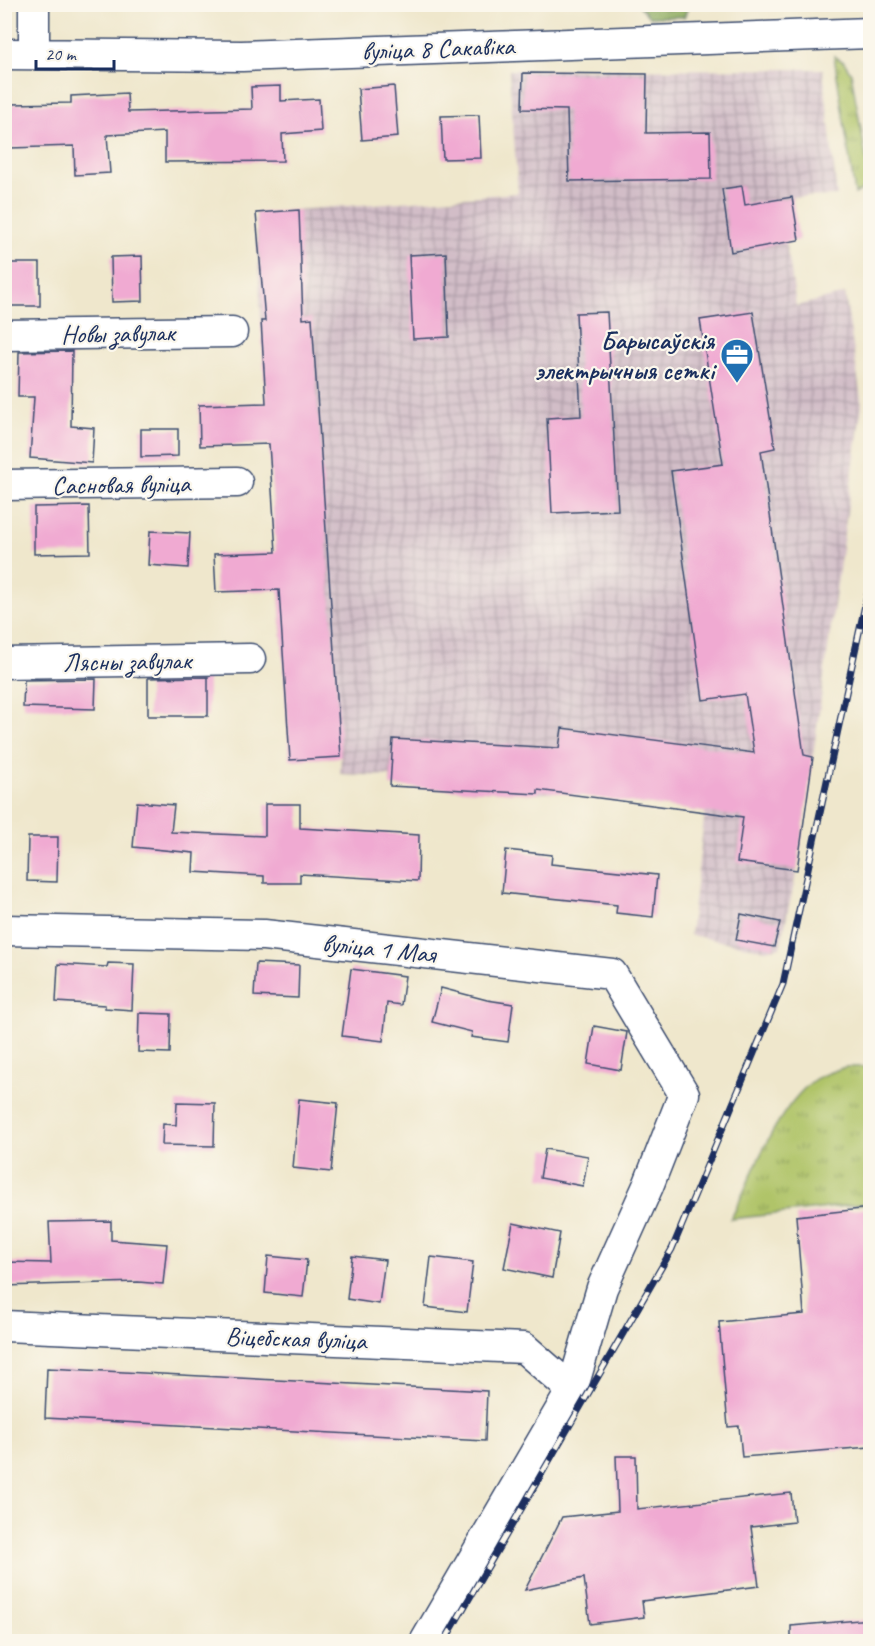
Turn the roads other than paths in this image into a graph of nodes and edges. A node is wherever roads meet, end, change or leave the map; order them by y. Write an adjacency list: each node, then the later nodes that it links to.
1 (34, 4): 3 (street)
2 (870, 33): 3 (street, вуліца 8 Сакавіка)
3 (34, 53): 4 (street, вуліца 8 Сакавіка)
4 (4, 54)
5 (231, 332): 6 (street, Новы завулак)
6 (4, 335)
7 (237, 482): 8 (street, Сасновая вуліца)
8 (4, 485)
9 (250, 659): 10 (street, Лясны завулак)
10 (4, 663)
11 (4, 930): 13 (street, вуліца 1 Мая)
12 (4, 1326): 13 (street, Віцебская вуліца)
13 (572, 1390): 14 (street)
14 (425, 1641)

